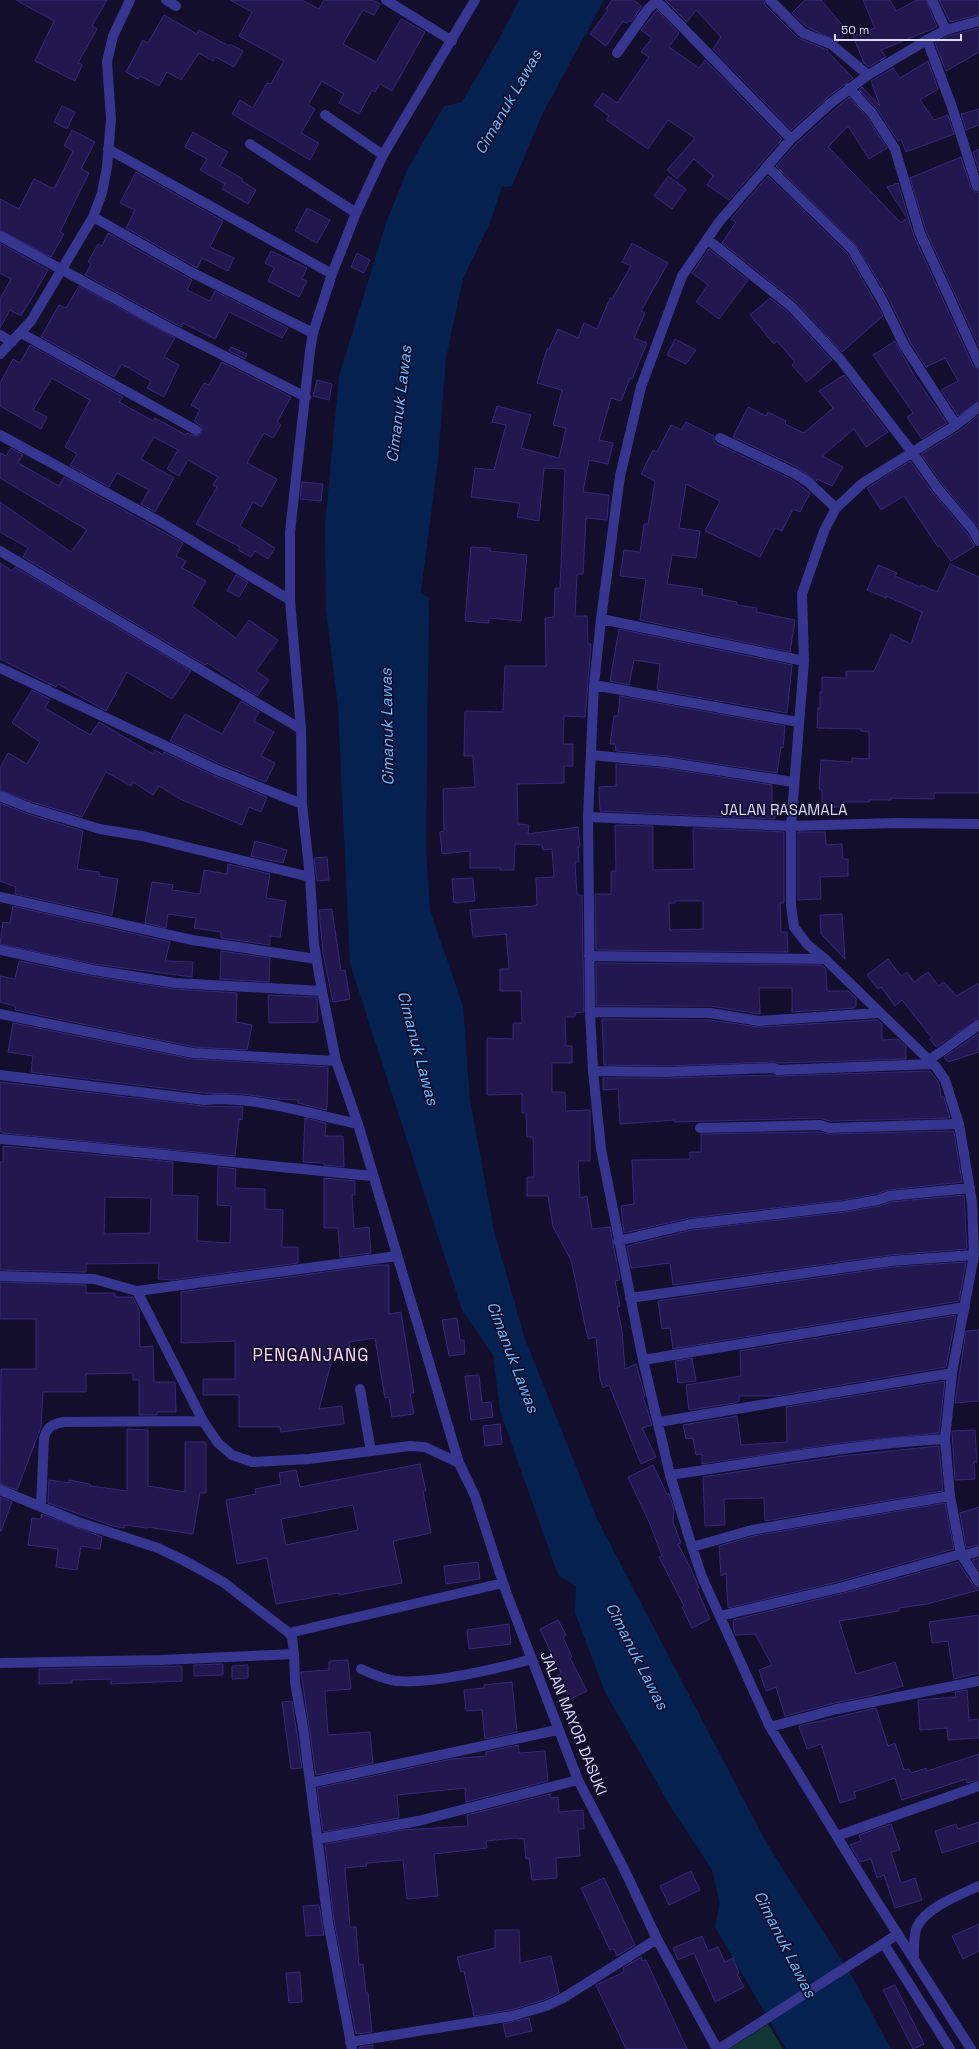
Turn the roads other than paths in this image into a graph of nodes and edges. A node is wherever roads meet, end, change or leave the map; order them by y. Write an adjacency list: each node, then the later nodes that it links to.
1 (130, 0): 18 (street)
2 (166, 0): 7 (street)
3 (386, 0): 11 (street)
4 (475, 0): 11 (street, JALAN MAYOR DASUKI)
5 (770, 0): 13 (street)
6 (932, 0): 9 (street)
7 (176, 6)
8 (979, 21): 9 (street)
9 (946, 30): 10 (street)
10 (927, 40): 13 (street); 21 (street)
11 (452, 41): 19 (street, JALAN MAYOR DASUKI)
12 (617, 53): 16 (street)
13 (868, 75): 14 (street)
14 (849, 88): 16 (street); 33 (street)
15 (325, 115): 19 (street)
16 (791, 139): 20 (street)
17 (250, 144): 22 (street)
18 (108, 149): 23 (street); 27 (street)
19 (384, 155): 22 (street, JALAN MAYOR DASUKI)
20 (767, 166): 25 (street); 36 (street)
21 (976, 186)
22 (356, 213): 27 (street, JALAN MAYOR DASUKI)
23 (93, 217): 26 (street); 29 (street)
24 (0, 236): 26 (street)
25 (707, 239): 40 (street); 45 (street)
26 (62, 271): 28 (street); 34 (street)
27 (332, 274): 29 (street, JALAN MAYOR DASUKI)
28 (21, 333): 31 (street); 37 (street)
29 (313, 333): 34 (street, JALAN MAYOR DASUKI)
30 (0, 335): 31 (street)
31 (12, 342): 32 (street)
32 (0, 354)
33 (979, 363)
34 (306, 398): 44 (street, JALAN MAYOR DASUKI)
35 (979, 407): 36 (street)
36 (956, 425): 40 (street)
37 (196, 430)
38 (0, 435): 44 (street)
39 (720, 438): 41 (street)
40 (912, 452): 41 (street); 42 (street)
41 (836, 508): 46 (street)
42 (979, 541)
43 (0, 551): 50 (street)
44 (290, 600): 50 (street, JALAN MAYOR DASUKI)
45 (600, 619): 46 (street); 48 (street)
46 (804, 661): 49 (street)
47 (0, 668): 54 (street)
48 (594, 685): 49 (street); 51 (street)
49 (798, 722): 52 (street)
50 (301, 729): 54 (street, JALAN MAYOR DASUKI)
51 (590, 755): 52 (street); 55 (street)
52 (793, 782): 57 (street)
53 (0, 796): 58 (street)
54 (302, 804): 58 (street, JALAN MAYOR DASUKI)
55 (588, 817): 57 (street, JALAN RASAMALA); 61 (street)
56 (979, 824): 57 (street, JALAN RASAMALA)
57 (790, 826): 63 (street)
58 (310, 877): 62 (street, JALAN MAYOR DASUKI)
59 (0, 897): 62 (street)
60 (0, 950): 64 (street)
61 (589, 956): 63 (street); 65 (street)
62 (316, 959): 64 (street, JALAN MAYOR DASUKI)
63 (825, 959): 66 (street)
64 (322, 991): 69 (street, JALAN MAYOR DASUKI)
65 (590, 1012): 66 (street); 71 (street)
66 (878, 1013): 70 (street)
67 (0, 1014): 69 (street)
68 (979, 1025): 70 (street)
69 (336, 1061): 73 (street, JALAN MAYOR DASUKI)
70 (931, 1062): 71 (street); 74 (street)
71 (593, 1071): 79 (street)
72 (0, 1075): 73 (street)
73 (358, 1124): 77 (street, JALAN MAYOR DASUKI)
74 (959, 1124): 75 (street); 78 (street)
75 (700, 1128)
76 (0, 1139): 77 (street)
77 (372, 1176): 81 (street, JALAN MAYOR DASUKI)
78 (970, 1188): 79 (street); 80 (street)
79 (618, 1241): 84 (street)
80 (974, 1255): 84 (street); 85 (street)
81 (397, 1256): 83 (street); 93 (street, JALAN MAYOR DASUKI)
82 (0, 1276): 83 (street)
83 (137, 1291): 89 (street)
84 (630, 1298): 86 (street)
85 (965, 1307): 86 (street); 87 (street)
86 (643, 1360): 90 (street)
87 (952, 1373): 90 (street); 91 (street)
88 (360, 1389): 92 (street)
89 (203, 1421): 92 (street); 97 (street)
90 (659, 1422): 94 (street)
91 (945, 1440): 94 (street); 96 (street)
92 (371, 1451): 93 (street)
93 (459, 1463): 102 (street, JALAN MAYOR DASUKI)
94 (670, 1476): 98 (street)
95 (0, 1490): 97 (street)
96 (950, 1496): 98 (street); 100 (street)
97 (41, 1506): 104 (street)
98 (692, 1547): 103 (street)
99 (979, 1551): 100 (street)
100 (961, 1555): 101 (street); 103 (street)
101 (979, 1582)
102 (504, 1586): 104 (street); 106 (street, JALAN MAYOR DASUKI)
103 (720, 1616): 110 (street)
104 (291, 1635): 105 (street)
105 (294, 1652): 107 (street); 113 (street)
106 (532, 1658): 108 (street); 111 (street, JALAN MAYOR DASUKI)
107 (0, 1663)
108 (361, 1669)
109 (979, 1681): 110 (street)
110 (770, 1727): 115 (street)
111 (557, 1730): 112 (street, JALAN MAYOR DASUKI); 113 (street)
112 (578, 1780): 116 (street); 119 (street, JALAN MAYOR DASUKI)
113 (310, 1782): 116 (street)
114 (979, 1786): 115 (street)
115 (837, 1836): 118 (street)
116 (318, 1839): 122 (street)
117 (979, 1886): 121 (street)
118 (898, 1934): 120 (street); 121 (street)
119 (657, 1939): 122 (street); 123 (street, JALAN MAYOR DASUKI)
120 (884, 1944): 123 (street); 124 (street)
121 (914, 1958): 125 (street)
122 (351, 2045)
123 (718, 2049)
124 (950, 2049)
125 (971, 2049)

